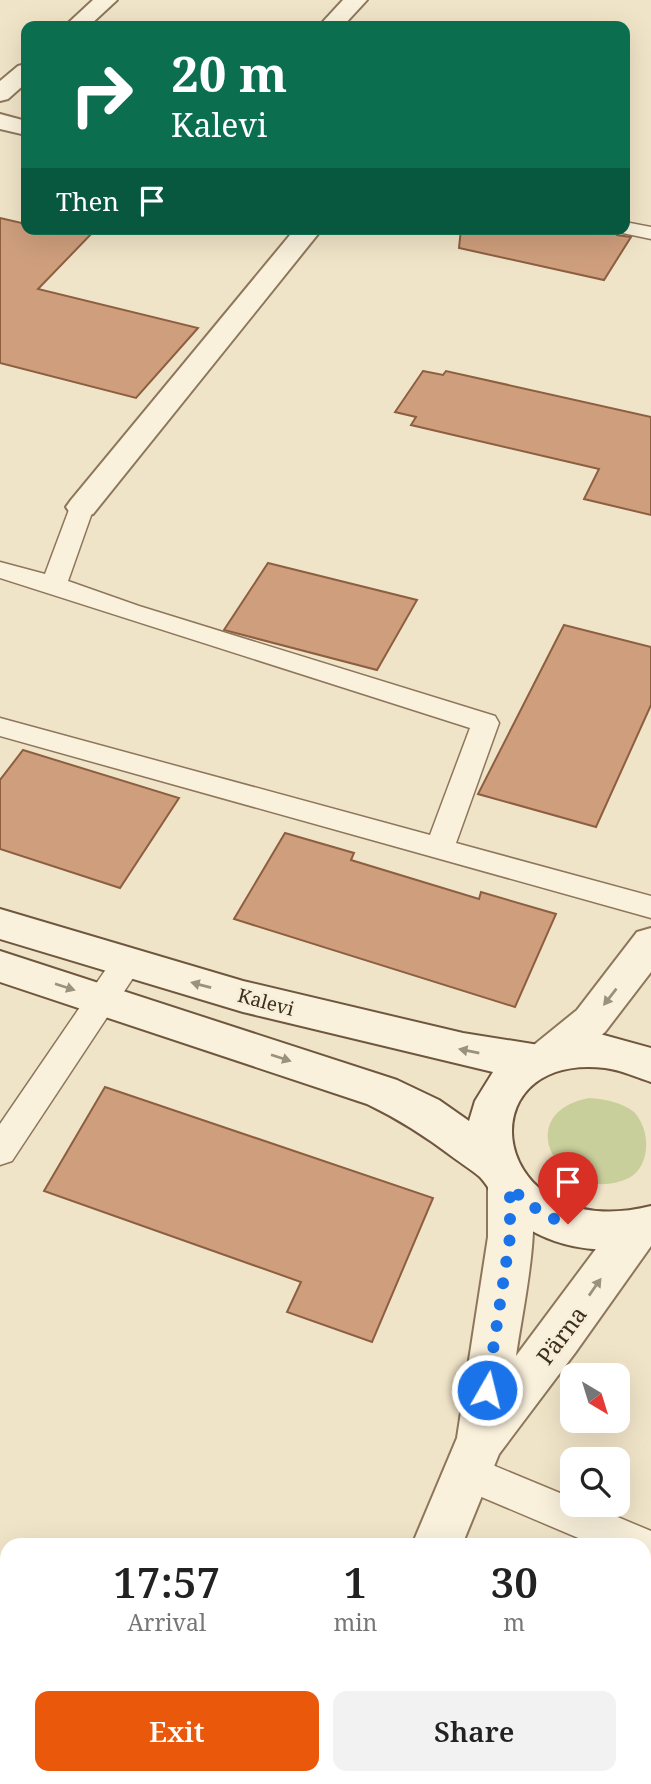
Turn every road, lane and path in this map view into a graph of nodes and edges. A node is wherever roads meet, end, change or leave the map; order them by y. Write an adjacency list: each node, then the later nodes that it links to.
1 (106, 0): 3 (street)
2 (356, 0): 4 (street)
3 (82, 21)
4 (335, 21)
5 (21, 75): 6 (street)
6 (0, 94)
7 (0, 121): 8 (street)
8 (21, 127)
9 (630, 229): 10 (lane)
10 (651, 233)
11 (304, 235): 12 (street)
12 (82, 507): 14 (lane)
13 (0, 569): 14 (lane)
14 (54, 585): 16 (lane)
15 (0, 727): 16 (lane)
16 (440, 848): 17 (lane)
17 (651, 906)
18 (0, 924): 20 (street, Kalevi)
19 (651, 943): 23 (street, one-way to 23)
20 (126, 964): 22 (lane); 23 (street, Kalevi, one-way to 20)
21 (0, 966): 22 (street, one-way to 22)
22 (103, 1000): 25 (lane); 26 (street, one-way to 26)
23 (543, 1058): 24 (street, Kalevi); 26 (street, Kalevi)
24 (651, 1065)
25 (0, 1151)
26 (503, 1176): 27 (street); 28 (street, Pärna)
27 (645, 1226): 28 (street, Pärna, one-way to 27)
28 (473, 1456): 29 (street, Pärna); 30 (lane)
29 (440, 1538)
30 (627, 1538)

